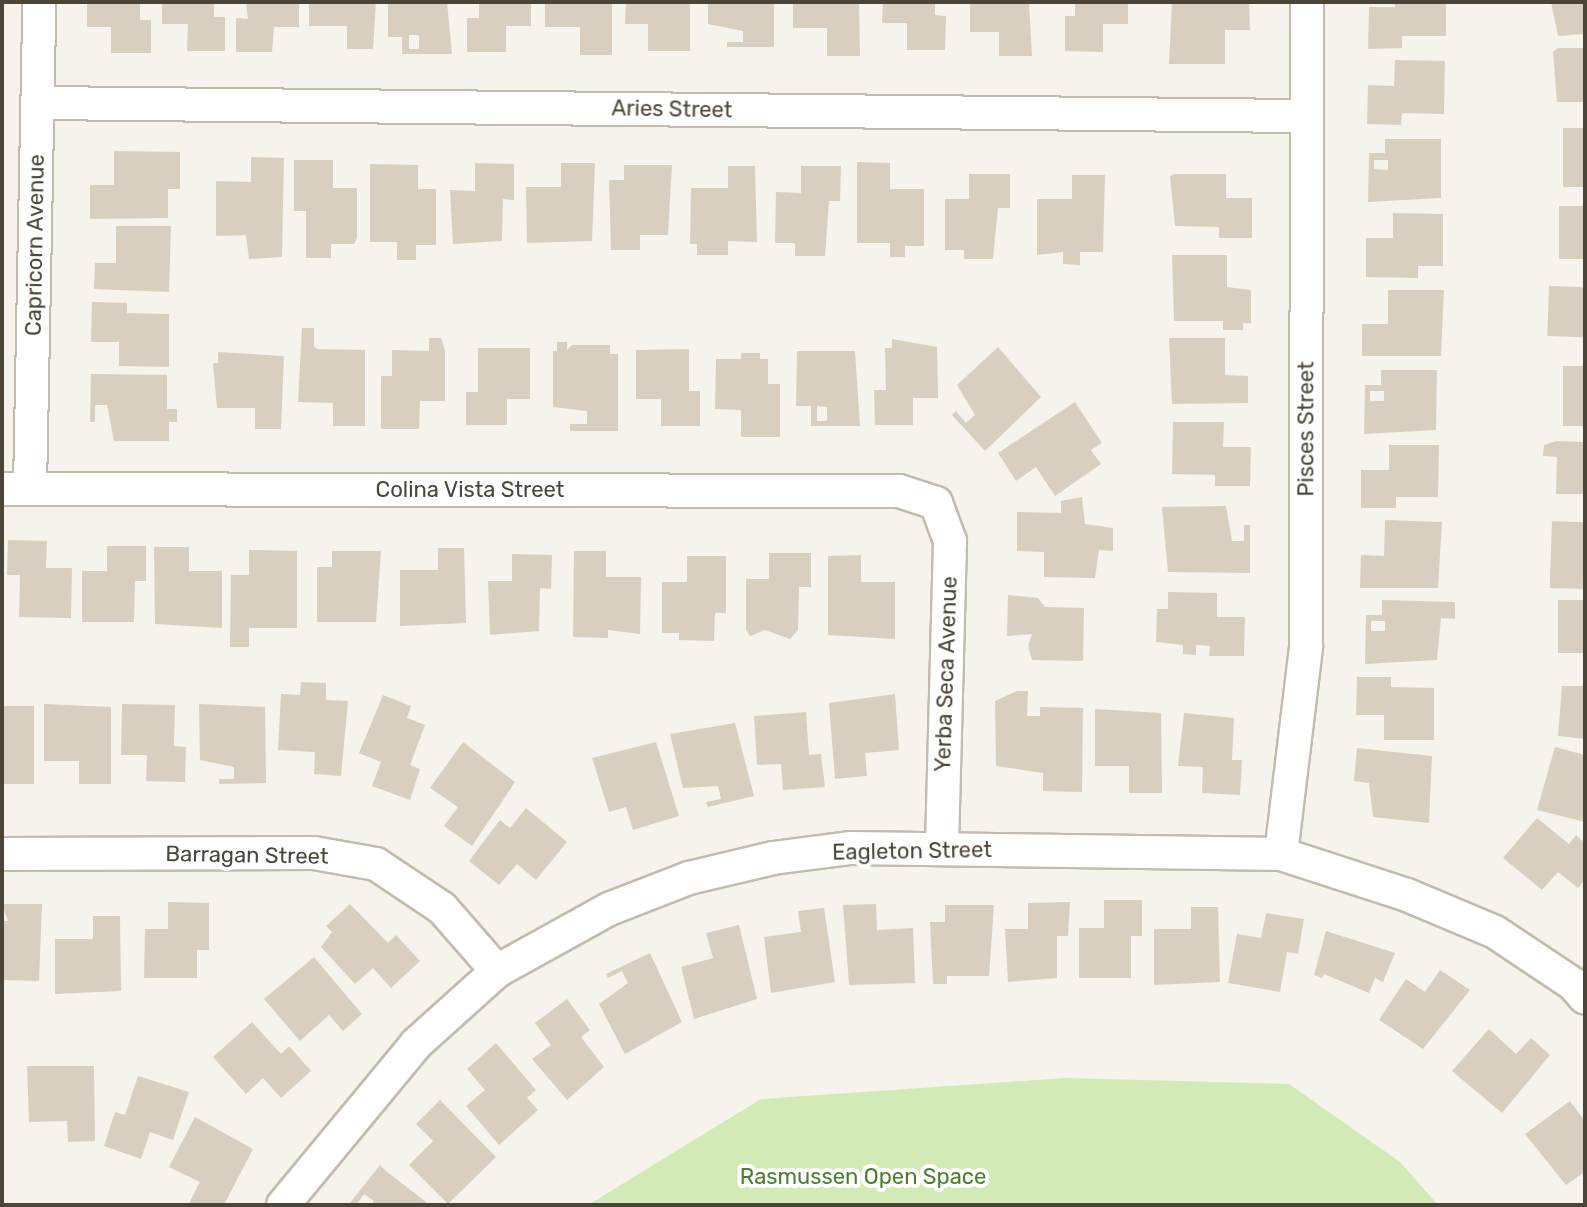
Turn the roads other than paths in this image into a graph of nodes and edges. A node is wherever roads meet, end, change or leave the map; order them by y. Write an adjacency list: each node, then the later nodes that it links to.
1 (39, 2): 3 (street, Capricorn Avenue)
2 (1307, 2): 4 (street, Pisces Street)
3 (39, 103): 4 (street, Aries Street); 5 (street, Capricorn Avenue)
4 (1306, 116): 9 (street, Pisces Street)
5 (16, 488): 6 (street, Colina Vista Street)
6 (936, 503): 7 (street, Yerba Seca Avenue)
7 (942, 848): 9 (street, Eagleton Street); 10 (street, Eagleton Street)
8 (2, 854): 10 (street, Barragan Street)
9 (1281, 854): 11 (street, Eagleton Street)
10 (497, 971): 12 (street, Eagleton Street)
11 (1581, 983)
12 (283, 1205)

